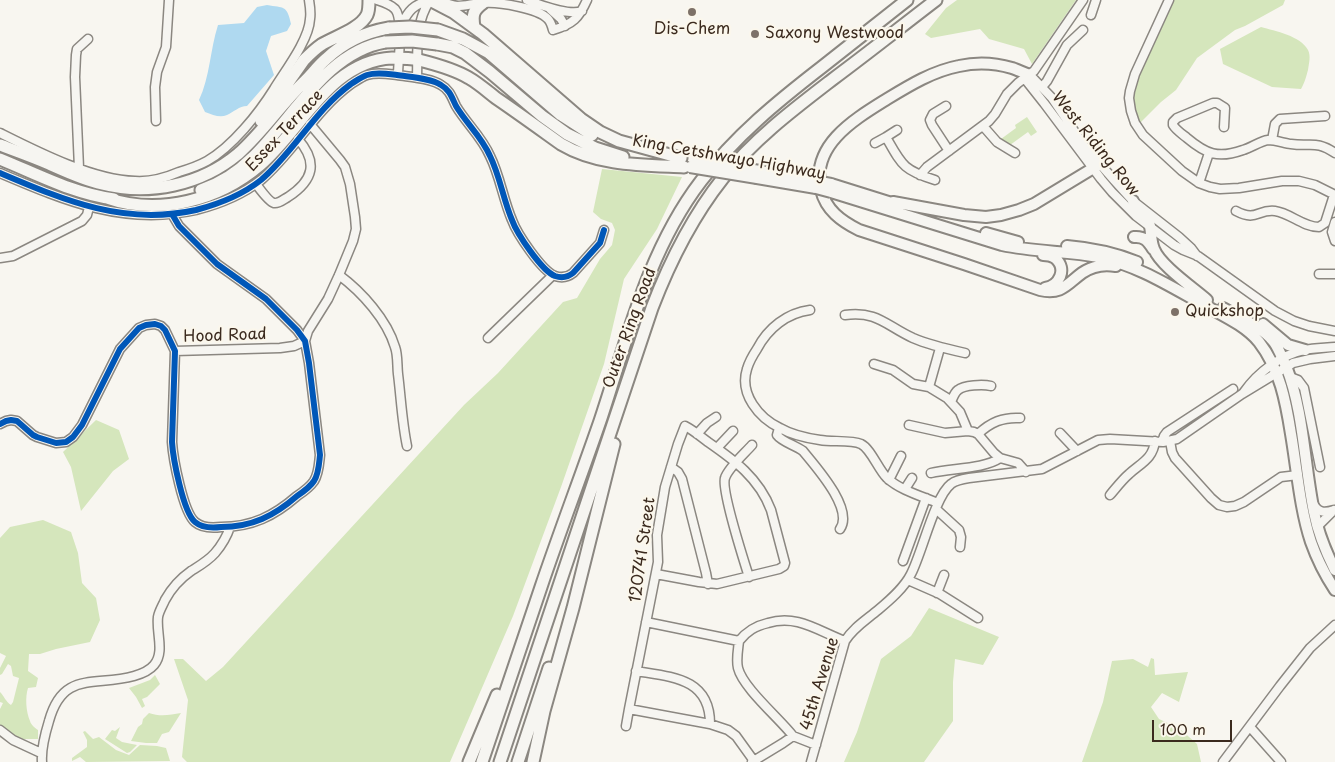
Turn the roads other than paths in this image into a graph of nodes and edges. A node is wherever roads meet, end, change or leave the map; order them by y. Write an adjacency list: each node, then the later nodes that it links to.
1 (169, 0): 31 (street)
2 (310, 0): 51 (street)
3 (369, 0): 44 (highway)
4 (377, 0): 18 (street)
5 (430, 0): 14 (street); 18 (street); 20 (highway); 24 (street)
6 (527, 0): 15 (street)
7 (588, 0): 16 (street)
8 (907, 0): 143 (highway, Outer Ring Road)
9 (936, 0): 92 (highway, Outer Ring Road)
10 (1083, 0): 25 (street)
11 (1096, 0): 17 (street)
12 (1169, 0): 55 (street)
13 (501, 2): 14 (street); 19 (street)
14 (483, 3): 20 (highway)
15 (549, 8): 16 (street); 19 (street)
16 (582, 11): 19 (street)
17 (1091, 15)
18 (395, 26): 23 (street); 44 (highway, King Cetshwayo Highway); 49 (highway, King Cetshwayo Highway, bridge)
19 (565, 26)
20 (474, 27): 49 (highway)
21 (1083, 30): 28 (street)
22 (88, 38): 51 (street)
23 (398, 58): 24 (highway); 26 (street); 59 (highway)
24 (418, 59): 27 (street); 49 (highway)
25 (1026, 75): 28 (street, West Riding Row); 33 (street); 41 (street, West Riding Row); 79 (main road)
26 (398, 76): 27 (street, Essex Terrace); 32 (street, Essex Terrace)
27 (417, 78): 78 (street, Essex Terrace)
28 (1042, 86): 41 (street, West Riding Row)
29 (946, 106): 43 (street)
30 (1325, 116): 39 (street)
31 (156, 121)
32 (310, 124): 38 (street, Essex Terrace); 77 (street)
33 (983, 126): 43 (street); 46 (street)
34 (1224, 127): 47 (street)
35 (897, 130): 37 (street)
36 (0, 133): 51 (street)
37 (886, 137): 40 (street); 53 (street)
38 (298, 139): 56 (street, Essex Terrace); 56 (street)
39 (1272, 140): 45 (street); 47 (street)
40 (875, 143)
41 (1078, 143): 50 (street, West Riding Row)
42 (0, 145): 44 (highway, King Cetshwayo Highway)
43 (949, 151): 53 (street)
44 (239, 152)
45 (1335, 152)
46 (1015, 153)
47 (1209, 153): 55 (street)
48 (0, 160): 59 (highway, King Cetshwayo Highway)
49 (688, 163): 57 (main road, King Cetshwayo Highway, bridge); 59 (highway, King Cetshwayo Highway, bridge)
50 (1096, 167): 60 (street, West Riding Row); 61 (main road); 66 (street, West Riding Row)
51 (79, 168)
52 (0, 173): 62 (street, Essex Terrace)
53 (920, 175): 54 (street)
54 (935, 180)
55 (1199, 183): 58 (street)
56 (256, 184): 64 (street, Essex Terrace)
57 (831, 188): 61 (main road, King Cetshwayo Highway); 70 (main road, King Cetshwayo Highway)
58 (1334, 195): 63 (street)
59 (107, 198)
60 (1133, 200): 66 (main road); 72 (street, West Riding Row)
61 (884, 201): 80 (main road, King Cetshwayo Highway)
62 (89, 207): 64 (street, Essex Terrace); 73 (street)
63 (1236, 211)
64 (172, 214): 85 (street)
65 (1335, 222): 69 (street)
66 (1150, 227): 71 (main road); 72 (street, West Riding Row)
67 (604, 230): 78 (street)
68 (1134, 238): 71 (main road)
69 (1335, 240)
70 (1010, 247): 74 (main road, King Cetshwayo Highway); 79 (main road)
71 (1154, 251): 80 (main road)
72 (1198, 256): 83 (street, West Riding Row)
73 (0, 258)
74 (1144, 272): 79 (main road); 95 (main road, King Cetshwayo Highway)
75 (1320, 274): 76 (street)
76 (1335, 274)
77 (339, 275): 85 (street); 112 (street)
78 (553, 275): 84 (street)
79 (1031, 287)
80 (1209, 301): 88 (main road); 94 (main road, King Cetshwayo Highway)
81 (810, 310): 104 (street)
82 (845, 315): 87 (street)
83 (1335, 331)
84 (488, 338)
85 (304, 341): 89 (street, Hood Road); 132 (street)
86 (1335, 347): 88 (street)
87 (940, 348): 90 (street); 97 (street)
88 (1305, 350): 94 (street)
89 (175, 351): 102 (street); 132 (street)
90 (965, 353)
91 (1335, 356): 94 (street)
92 (636, 357): 135 (highway); 164 (highway, Outer Ring Road)
93 (874, 364): 97 (street)
94 (1286, 368): 95 (street); 119 (street); 128 (main road, King Cetshwayo Highway)
95 (1274, 369): 110 (street); 122 (main road, King Cetshwayo Highway)
96 (991, 386): 99 (street)
97 (929, 387): 99 (street)
98 (1233, 389): 110 (street)
99 (951, 402): 106 (street)
100 (716, 417): 108 (street)
101 (1020, 418): 109 (street)
102 (0, 424)
103 (908, 425): 106 (street)
104 (779, 428): 124 (street); 133 (street)
105 (733, 431): 113 (street)
106 (968, 431): 109 (street)
107 (1060, 433): 114 (street)
108 (697, 434): 113 (street); 118 (street, 120741 Street)
109 (978, 434): 116 (street)
110 (1162, 441): 114 (street, 45th Avenue); 122 (street); 126 (street)
111 (752, 445): 117 (street)
112 (407, 446)
113 (717, 448): 117 (street)
114 (1077, 451): 120 (street, 45th Avenue)
115 (901, 456): 124 (street)
116 (1000, 458): 120 (street); 121 (street)
117 (736, 463): 140 (street); 140 (street)
118 (671, 466): 138 (street, 120741 Street); 142 (street)
119 (1320, 467)
120 (1026, 472): 129 (street, 45th Avenue)
121 (931, 473)
122 (1298, 475): 144 (main road, King Cetshwayo Highway)
123 (912, 478): 125 (street)
124 (889, 480): 125 (street)
125 (905, 489): 127 (street)
126 (1110, 495)
127 (926, 498): 129 (street); 136 (street)
128 (1312, 501): 130 (street); 131 (main road, King Cetshwayo Highway)
129 (937, 506): 134 (street); 141 (street, 45th Avenue)
130 (1334, 509): 131 (street)
131 (1318, 526): 137 (main road, King Cetshwayo Highway)
132 (230, 527): 159 (street)
133 (840, 529)
134 (960, 547)
135 (587, 552): 165 (highway); 166 (highway)
136 (903, 561)
137 (1335, 570)
138 (656, 574): 142 (street); 147 (street, 120741 Street)
139 (944, 575): 145 (street)
140 (749, 577): 142 (street)
141 (908, 580): 145 (street); 150 (street, 45th Avenue)
142 (708, 584)
143 (541, 586): 160 (highway); 163 (highway, Outer Ring Road)
144 (1335, 590)
145 (938, 593): 146 (street)
146 (978, 618)
147 (646, 622): 149 (street); 151 (street, 120741 Street)
148 (1335, 624): 155 (street)
149 (739, 641): 150 (street); 157 (street)
150 (845, 641): 158 (street, 45th Avenue)
151 (636, 671): 152 (street, 120741 Street); 153 (street)
152 (628, 709): 153 (street); 154 (street, 120741 Street)
153 (710, 724): 161 (street)
154 (626, 726)
155 (1250, 727): 168 (street); 169 (street)
156 (0, 730): 159 (street)
157 (793, 736): 158 (street); 161 (street)
158 (816, 745): 167 (street, 45th Avenue)
159 (41, 753): 162 (street)
160 (469, 761)
161 (753, 761)
162 (42, 762)
163 (482, 762)
164 (500, 762)
165 (518, 762)
166 (533, 762)
167 (811, 762)
168 (1223, 762)
169 (1281, 762)

